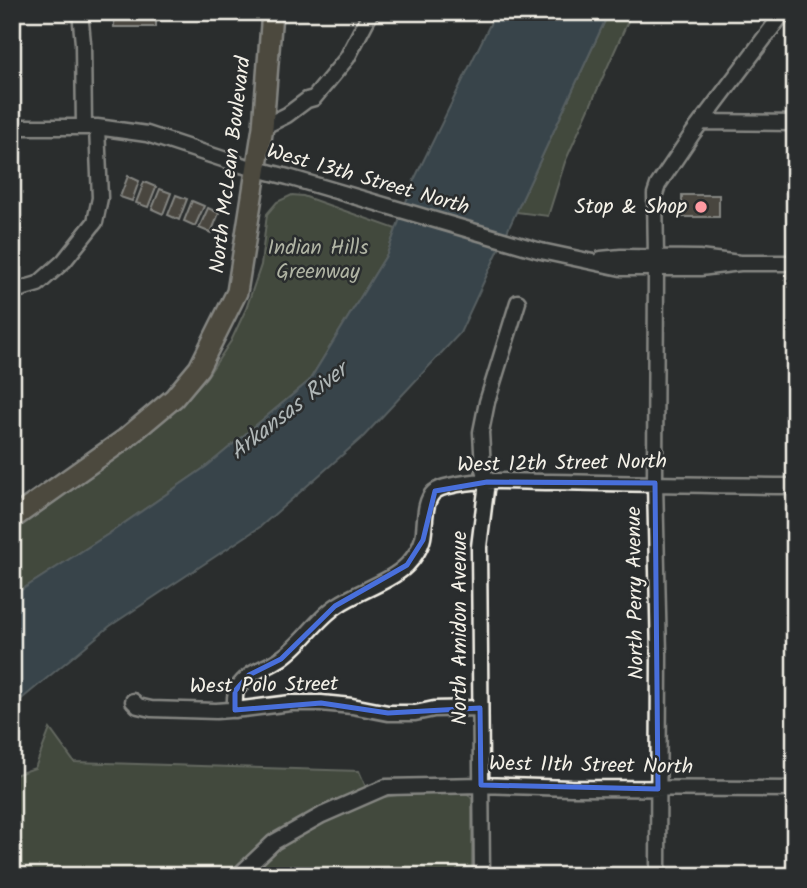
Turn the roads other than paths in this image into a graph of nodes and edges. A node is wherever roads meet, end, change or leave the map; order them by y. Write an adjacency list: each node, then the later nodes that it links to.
1 (80, 12): 8 (street)
2 (272, 12): 9 (main road, North McLean Boulevard)
3 (371, 12): 9 (street)
4 (785, 12): 5 (street, North Perry Avenue)
5 (701, 122): 6 (street); 11 (street, North Perry Avenue)
6 (795, 123)
7 (12, 127): 8 (street, West 13th Street North)
8 (91, 127): 10 (street, West 13th Street North); 13 (street)
9 (263, 127): 10 (main road, North McLean Boulevard)
10 (256, 170): 11 (street, West 13th Street North); 18 (main road, North McLean Boulevard)
11 (656, 263): 12 (street, West 13th Street North); 16 (street, North Perry Avenue)
12 (795, 263)
13 (12, 288)
14 (518, 302): 15 (street, North Amidon Avenue)
15 (487, 482): 16 (street, West 12th Street North); 20 (street, North Amidon Avenue); 21 (street, West 12th Street North)
16 (655, 483): 17 (street, West 12th Street North); 23 (street, North Perry Avenue)
17 (795, 486)
18 (12, 519)
19 (134, 701): 21 (street, West Polo Street)
20 (480, 708): 21 (street, West Polo Street); 22 (street, North Amidon Avenue)
21 (235, 710)
22 (481, 785): 23 (street, West 11th Street North); 25 (street, West 11th Street North); 26 (street, North Amidon Avenue)
23 (658, 789): 24 (street, West 11th Street North); 27 (street, North Perry Avenue)
24 (795, 789)
25 (238, 876)
26 (482, 876)
27 (658, 876)

